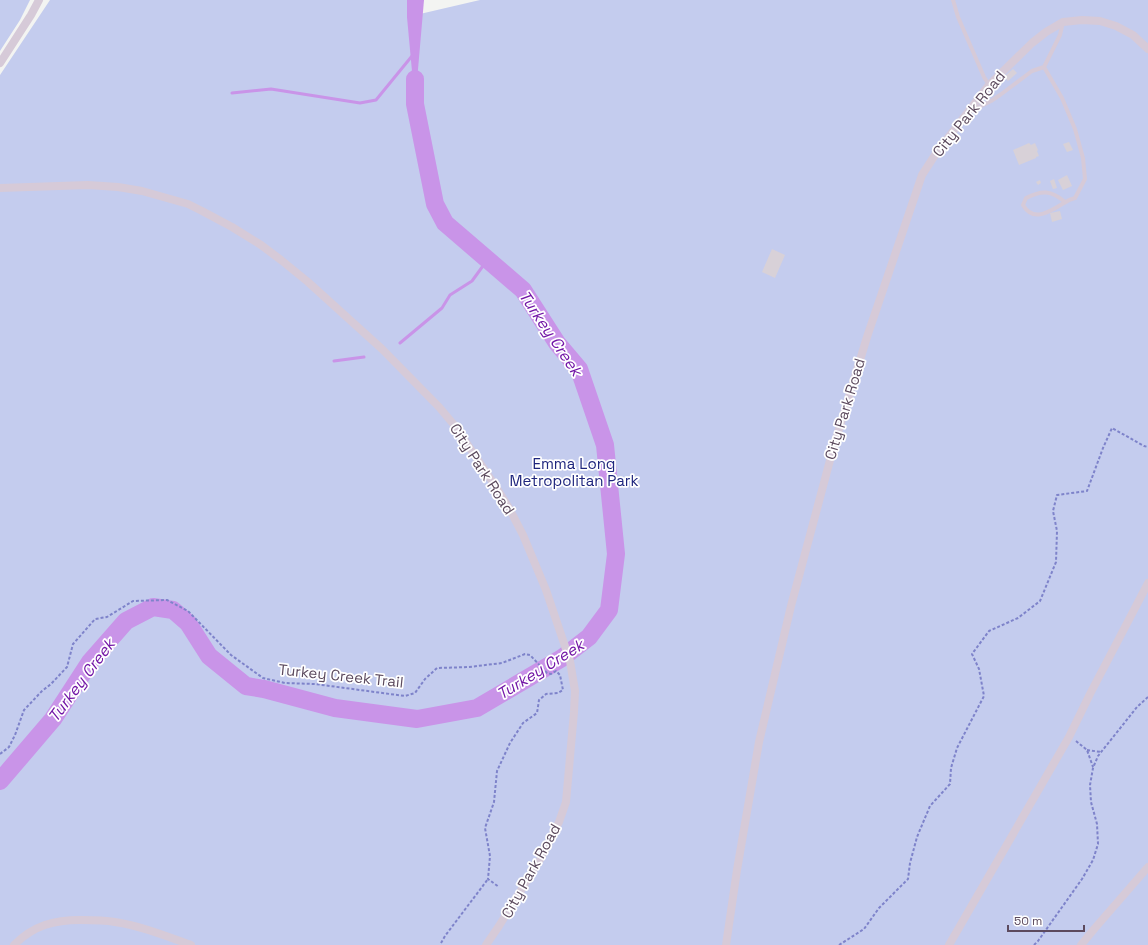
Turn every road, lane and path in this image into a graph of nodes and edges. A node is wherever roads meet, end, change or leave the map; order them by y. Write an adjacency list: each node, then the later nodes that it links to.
1 (38, 0): 5 (street)
2 (953, 0): 7 (lane)
3 (1064, 22): 4 (street, City Park Road); 6 (lane); 7 (street, City Park Road)
4 (1148, 48)
5 (0, 63)
6 (1044, 67): 8 (lane); 10 (lane)
7 (989, 85): 8 (street, City Park Road)
8 (970, 110): 26 (street, City Park Road)
9 (0, 188): 25 (street, City Park Road)
10 (1065, 202): 10 (lane)
11 (1148, 447): 27 (path)
12 (1148, 583): 14 (street)
13 (1148, 697): 16 (path)
14 (1069, 737): 15 (path); 28 (street)
15 (1087, 750): 16 (path); 18 (path)
16 (1101, 752): 18 (path)
17 (0, 754): 20 (path, Turkey Creek Trail)
18 (1093, 768): 29 (path)
19 (1148, 867): 30 (street)
20 (488, 879): 21 (path); 22 (path)
21 (499, 887)
22 (442, 943)
23 (14, 945): 24 (street)
24 (191, 945)
25 (486, 945)
26 (726, 945)
27 (839, 945)
28 (950, 945)
29 (1034, 945)
30 (1081, 945)

